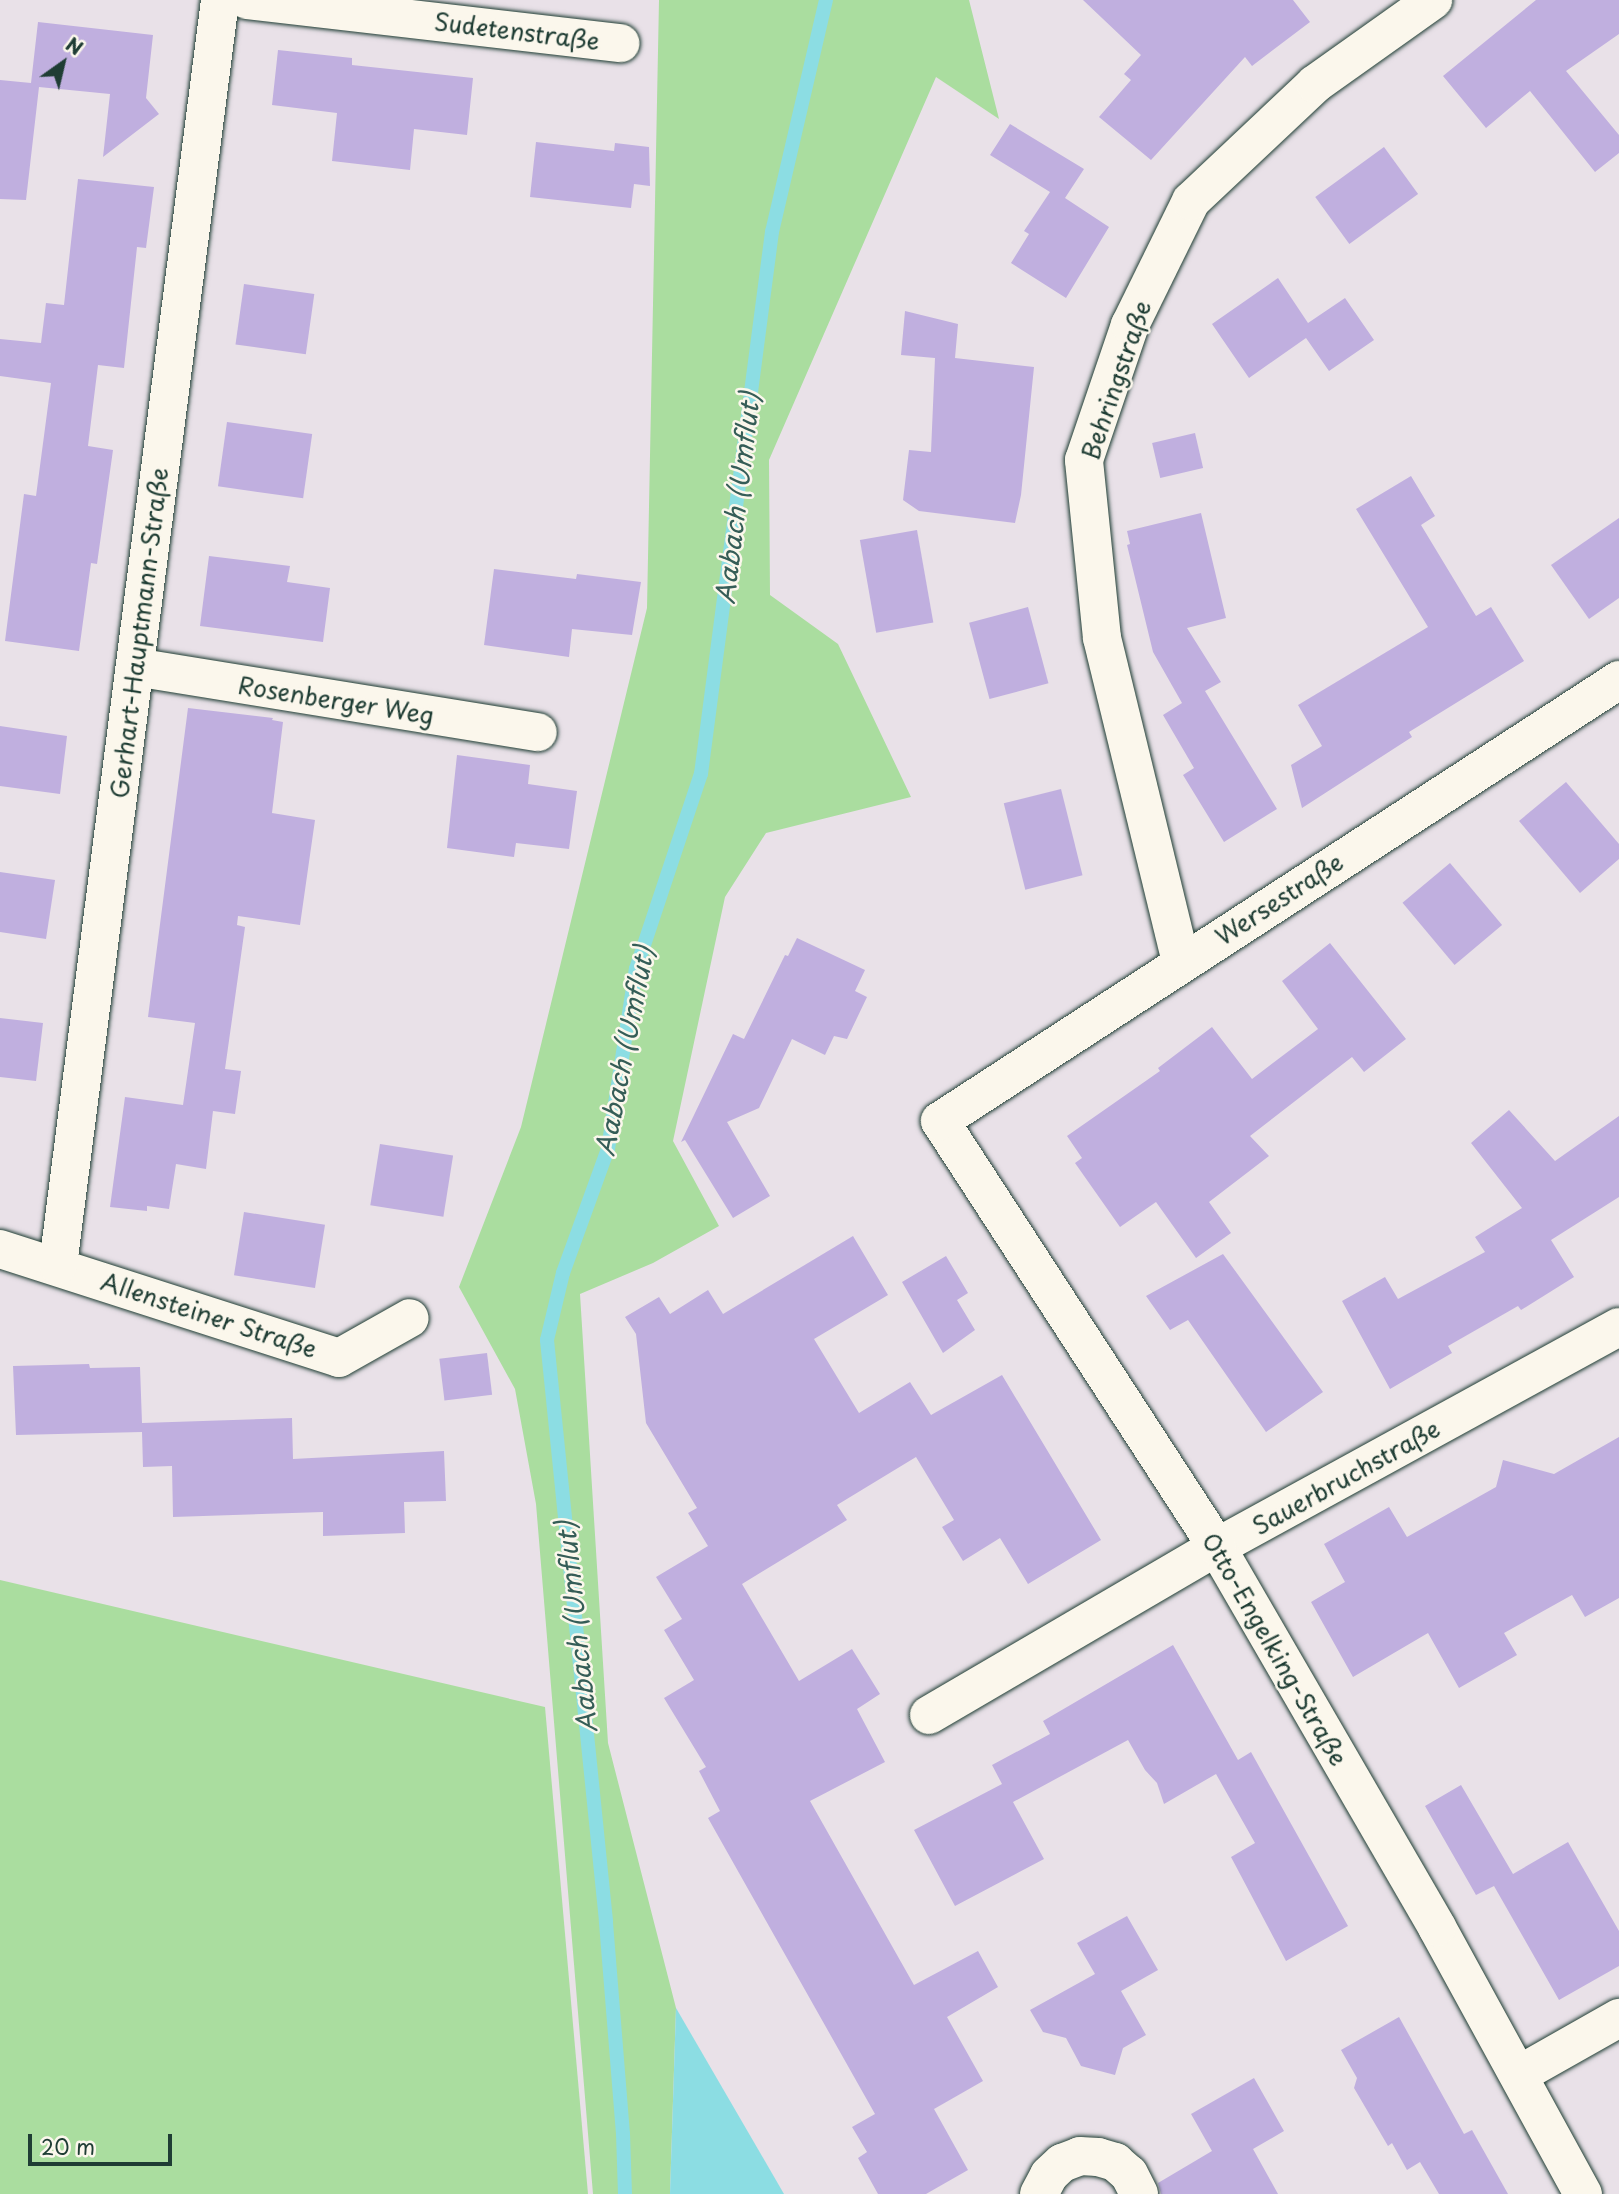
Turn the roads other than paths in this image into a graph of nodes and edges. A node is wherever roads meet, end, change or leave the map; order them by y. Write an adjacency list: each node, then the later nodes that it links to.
1 (220, 0): 6 (street, Gerhart-Hauptmann-Straße)
2 (247, 0): 5 (street, Sudetenstraße)
3 (1433, 0): 4 (street, Behringstraße)
4 (1393, 11): 9 (street, Behringstraße)
5 (621, 43)
6 (135, 667): 8 (street, Rosenberger Weg); 12 (street, Gerhart-Hauptmann-Straße)
7 (1619, 680): 9 (street, Wersestraße)
8 (538, 732)
9 (1181, 962): 10 (street, Wersestraße)
10 (940, 1121): 15 (street, Otto-Engelking-Straße)
11 (0, 1249): 12 (street, Allensteiner Straße)
12 (58, 1265): 13 (street, Allensteiner Straße)
13 (410, 1318)
14 (1619, 1327): 15 (street, Sauerbruchstraße)
15 (1217, 1547): 16 (street, Sauerbruchstraße); 18 (street, Otto-Engelking-Straße)
16 (929, 1715)
17 (1619, 2018): 18 (street)
18 (1520, 2074): 21 (street, Otto-Engelking-Straße)
19 (1039, 2194): 20 (street)
20 (1139, 2194)
21 (1583, 2194)

